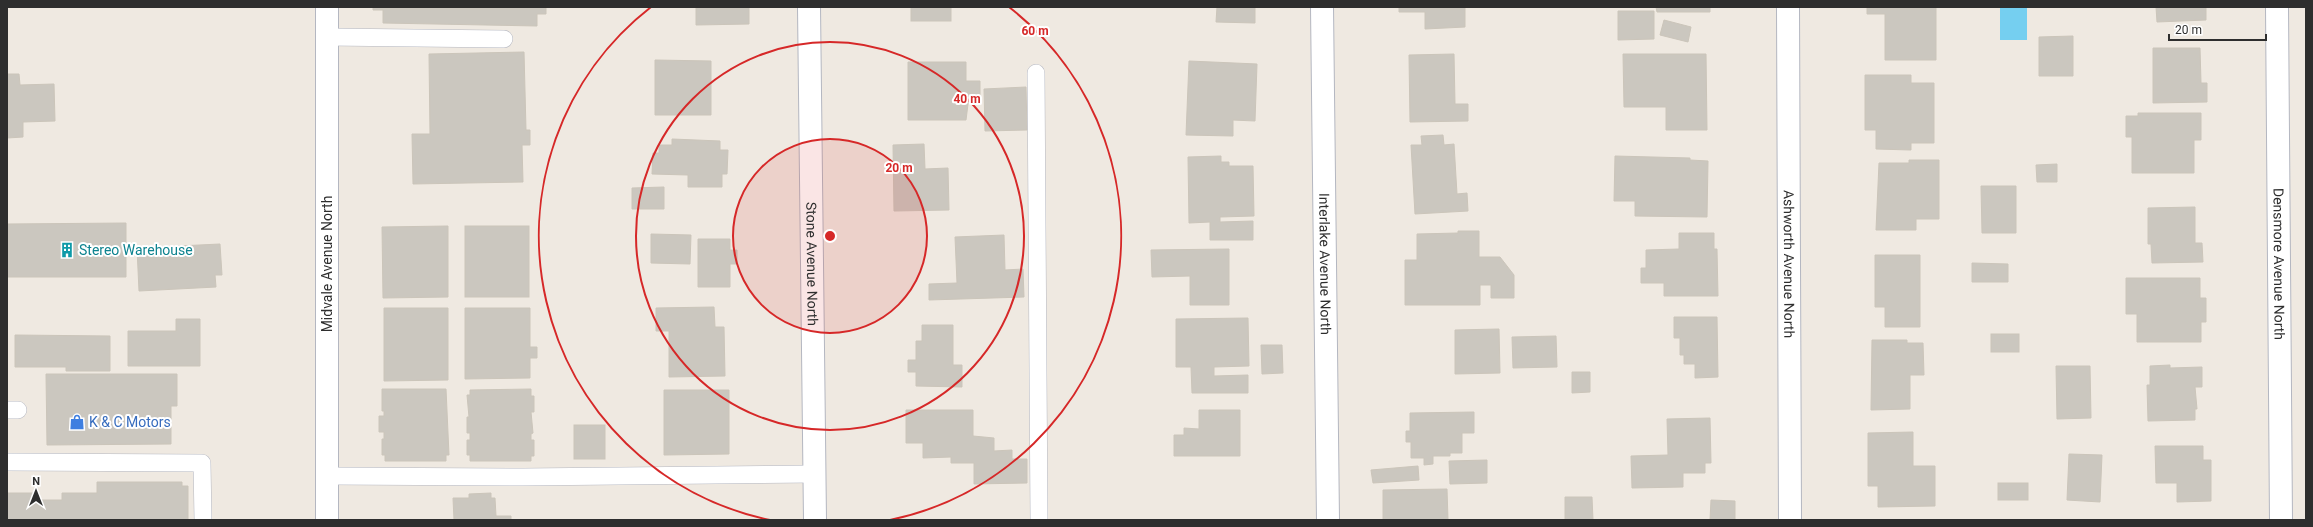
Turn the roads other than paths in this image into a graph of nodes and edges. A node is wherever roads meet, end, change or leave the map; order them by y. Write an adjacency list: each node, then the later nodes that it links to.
1 (327, 7): 6 (street, Midvale Avenue North)
2 (809, 7): 10 (street, Stone Avenue North)
3 (1322, 7): 16 (street, Interlake Avenue North)
4 (1788, 7): 17 (street, Ashworth Avenue North)
5 (2277, 7): 18 (street, Densmore Avenue North)
6 (327, 37): 7 (lane); 11 (street, Midvale Avenue North)
7 (504, 39)
8 (1036, 73): 15 (lane)
9 (7, 462): 12 (lane)
10 (814, 474): 11 (lane); 14 (street, Stone Avenue North)
11 (327, 476): 13 (street, Midvale Avenue North)
12 (203, 520)
13 (327, 520)
14 (815, 520)
15 (1039, 520)
16 (1328, 520)
17 (1790, 520)
18 (2281, 520)

